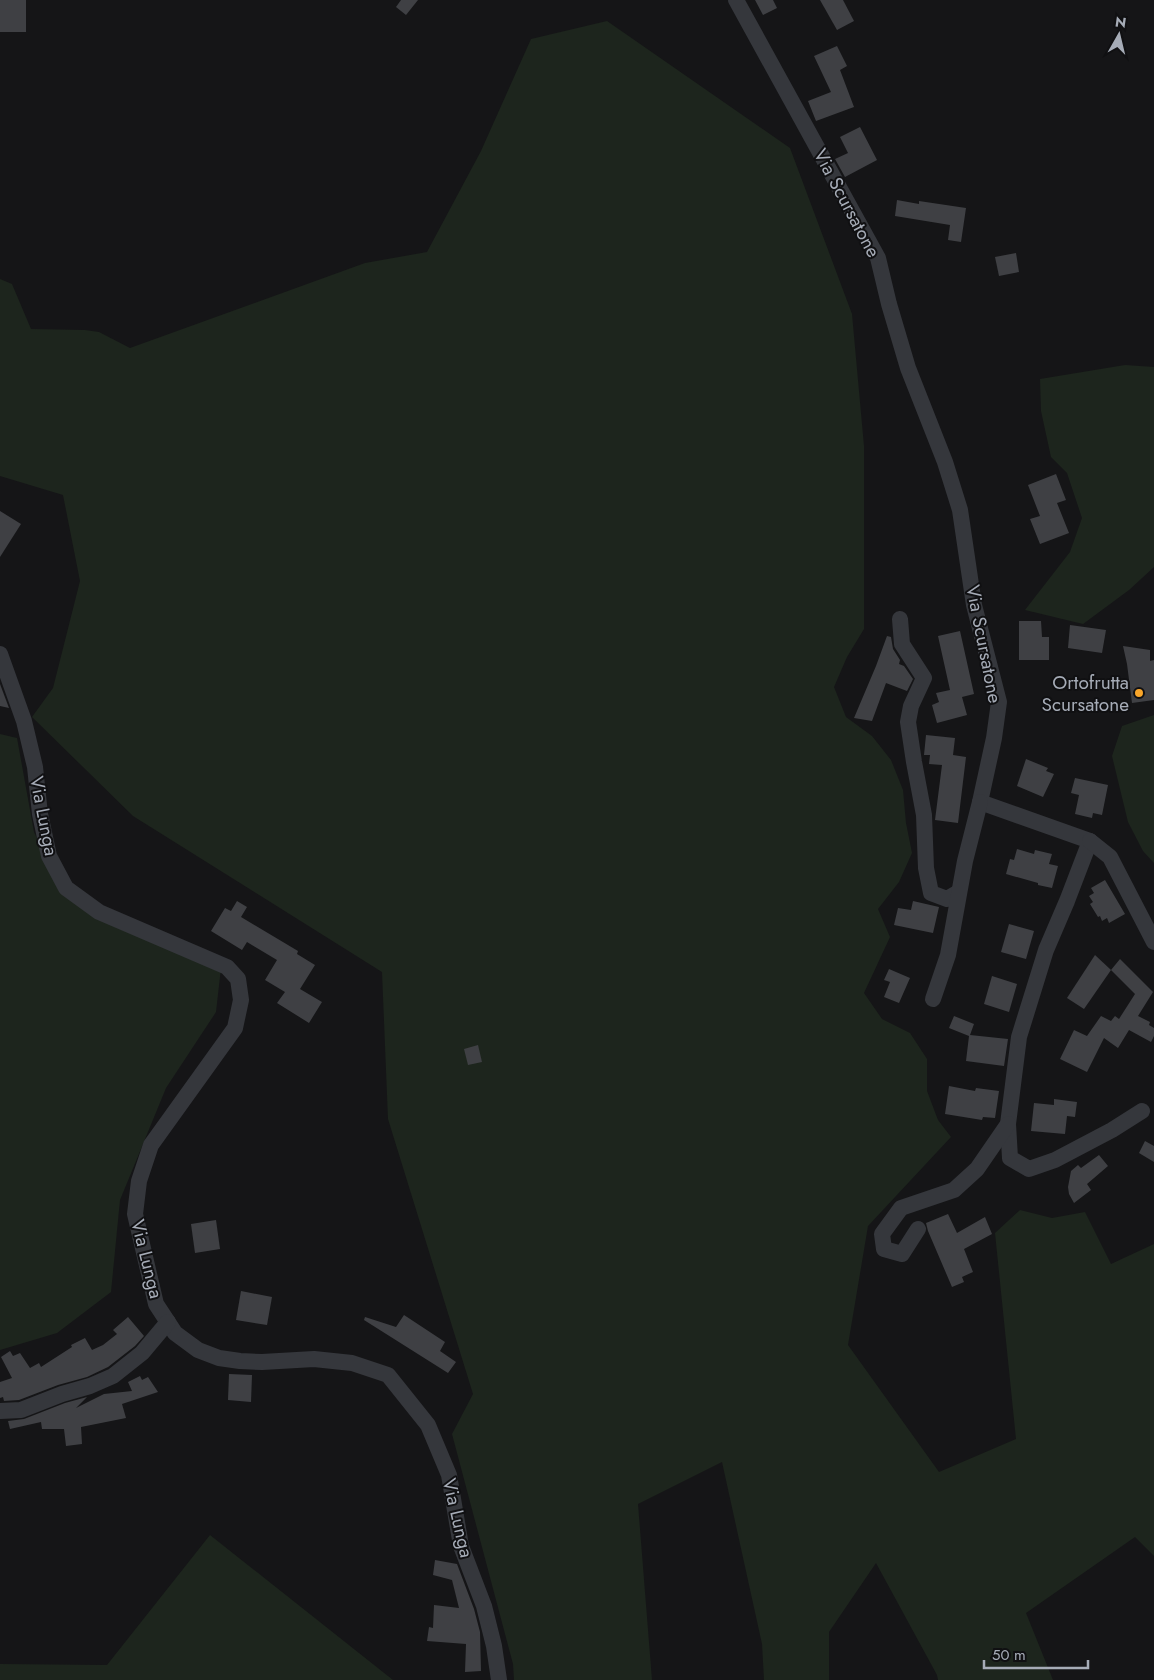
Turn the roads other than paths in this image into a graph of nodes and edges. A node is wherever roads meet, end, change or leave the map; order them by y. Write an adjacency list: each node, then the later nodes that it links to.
1 (736, 0): 4 (street, Via Scursatone)
2 (900, 619): 6 (street)
3 (0, 654): 12 (street, Via Lunga)
4 (980, 802): 5 (street); 6 (street, Via Scursatone)
5 (1090, 841): 7 (street); 10 (street)
6 (959, 892): 8 (street, Via Scursatone)
7 (1154, 942)
8 (933, 999)
9 (1142, 1111): 10 (street)
10 (1008, 1124): 11 (street)
11 (918, 1229)
12 (168, 1322): 13 (street); 14 (street, Via Lunga)
13 (0, 1411)
14 (499, 1680)

